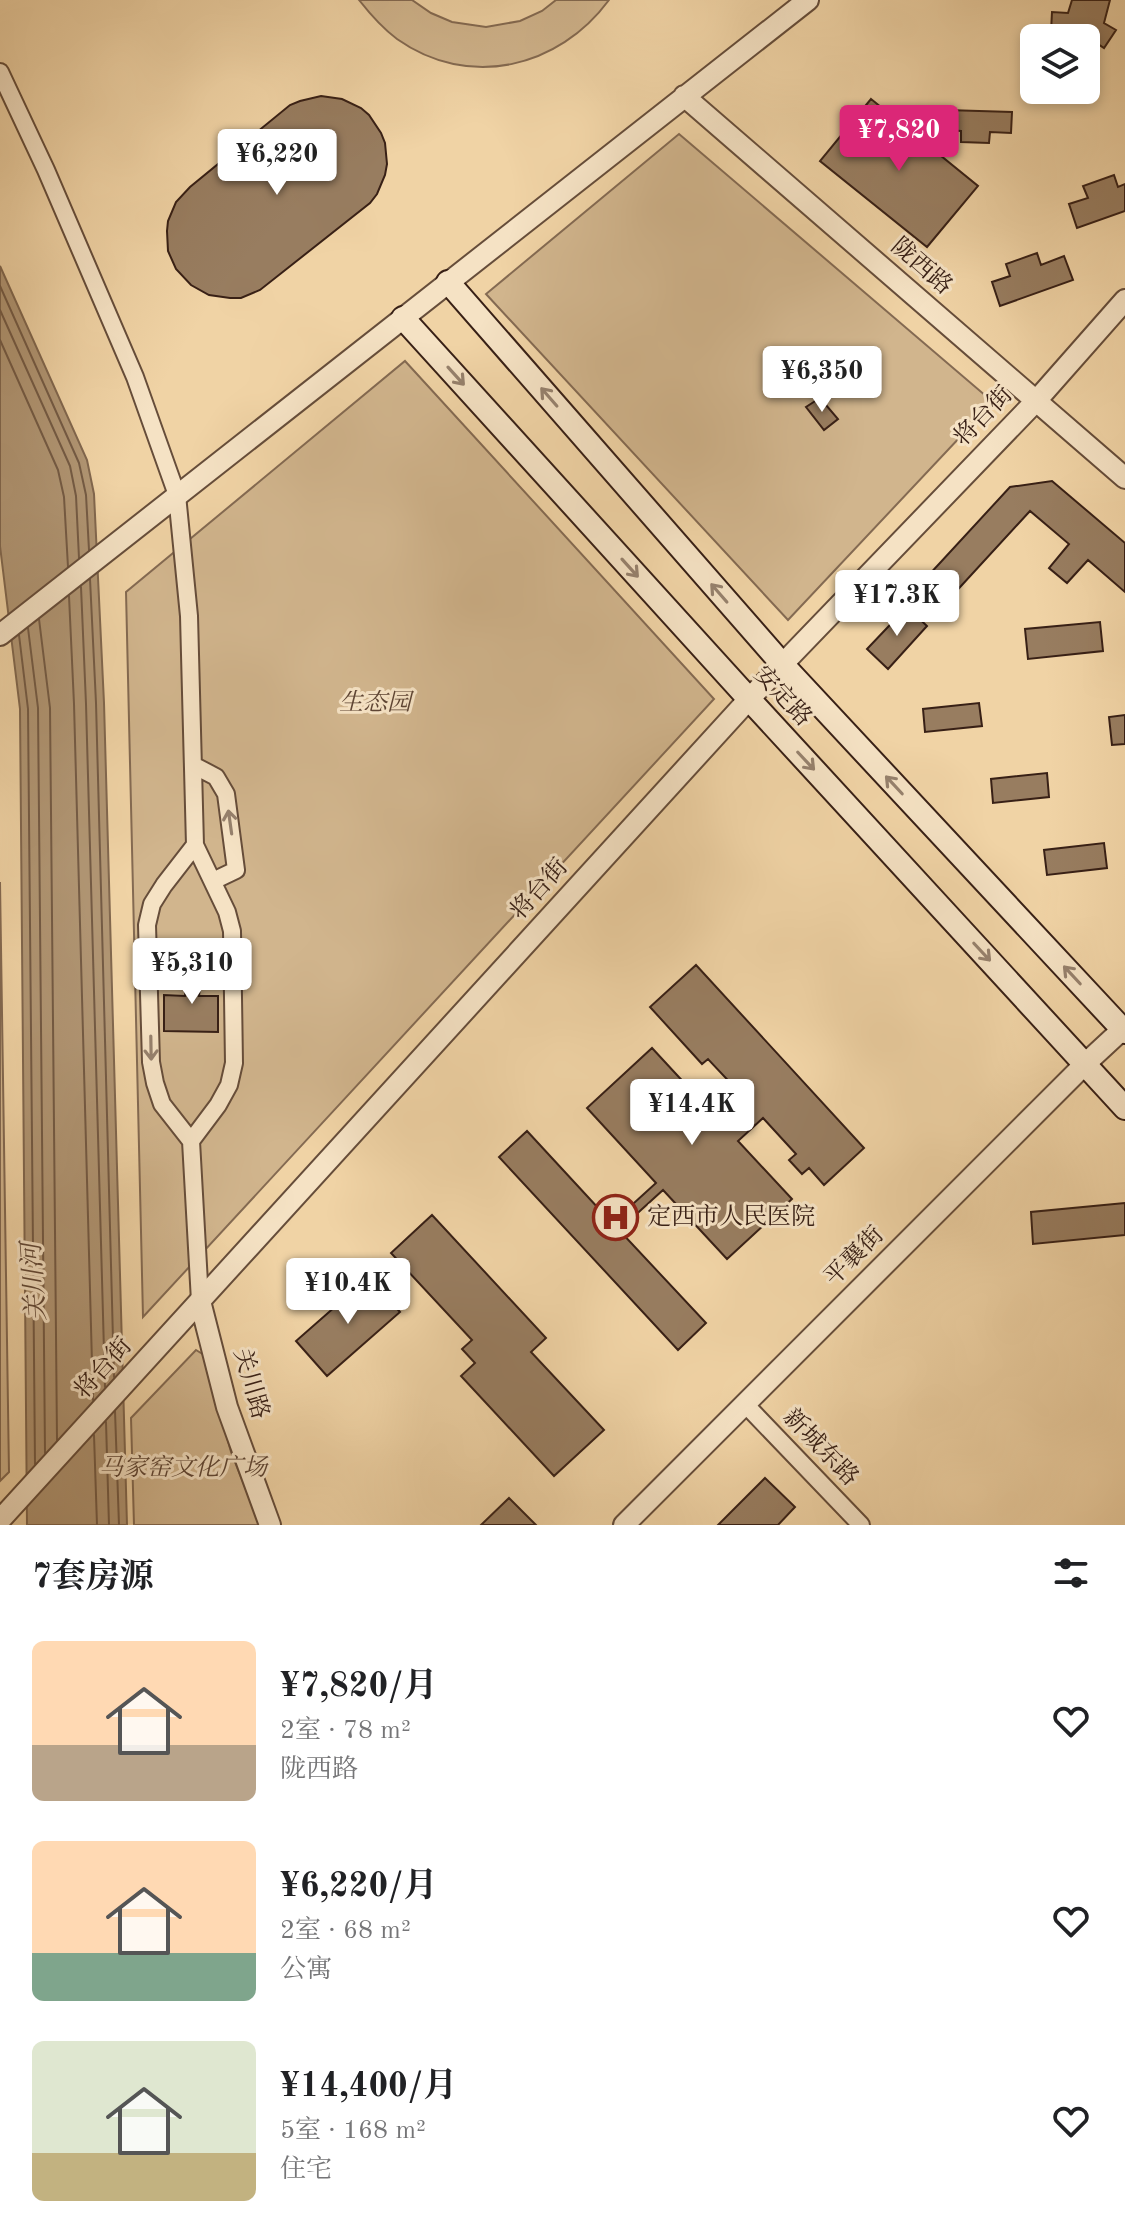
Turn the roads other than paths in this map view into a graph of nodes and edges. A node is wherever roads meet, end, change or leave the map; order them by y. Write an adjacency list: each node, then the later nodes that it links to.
1 (808, 0): 3 (street)
2 (0, 72): 9 (street)
3 (684, 96): 4 (street); 7 (street, 陇西路)
4 (448, 282): 6 (street); 11 (main road, 安定路, one-way to 4)
5 (1125, 300): 7 (street, 将台街)
6 (403, 318): 9 (street); 12 (main road, 安定路, one-way to 12)
7 (1036, 401): 8 (street, 陇西路); 11 (street, 将台街)
8 (1125, 478)
9 (177, 495): 10 (street); 13 (street)
10 (0, 635)
11 (783, 665): 12 (street, 将台街); 16 (main road, 安定路, one-way to 11)
12 (749, 699): 17 (main road, 安定路, one-way to 17); 20 (street, 将台街)
13 (193, 765): 14 (street); 15 (street, one-way to 13)
14 (195, 845): 15 (street); 19 (street, one-way to 19)
15 (213, 881): 19 (street)
16 (1124, 1030): 17 (street, 平襄街)
17 (1085, 1064): 18 (main road, 安定路); 21 (street, 平襄街)
18 (1125, 1108)
19 (191, 1141): 20 (street)
20 (200, 1301): 22 (street, 将台街); 23 (street, 关川路)
21 (745, 1404): 24 (street, 平襄街); 25 (street, 新城东路)
22 (4, 1516)
23 (270, 1525)
24 (624, 1525)
25 (861, 1525)

